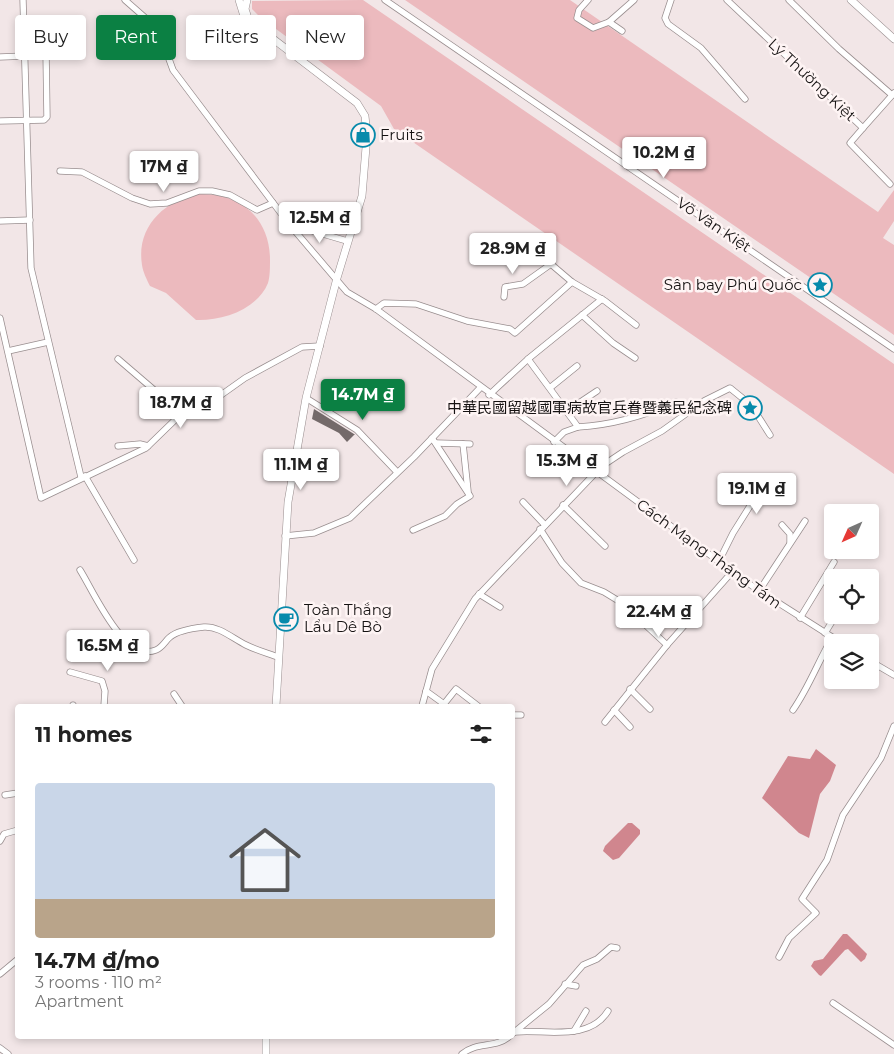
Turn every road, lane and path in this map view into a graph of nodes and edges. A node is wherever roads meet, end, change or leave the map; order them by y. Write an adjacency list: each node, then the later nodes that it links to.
1 (23, 0): 12 (street)
2 (125, 0): 30 (street, Cách Mạng Tháng Tám)
3 (239, 0): 13 (main road)
4 (247, 0): 14 (main road)
5 (385, 0): 47 (street, Võ Văn Kiệt)
6 (588, 0): 15 (street)
7 (634, 0): 15 (street)
8 (671, 0): 24 (street)
9 (727, 0): 27 (street, Lý Thường Kiệt)
10 (789, 0): 23 (street)
11 (851, 0): 17 (main road)
12 (24, 15)
13 (245, 15)
14 (248, 15)
15 (609, 22): 16 (street)
16 (622, 31)
17 (894, 39)
18 (276, 42): 34 (main road)
19 (15, 56): 20 (street)
20 (0, 57)
21 (25, 60): 25 (street)
22 (46, 60): 25 (street)
23 (893, 94): 27 (street, Lý Thường Kiệt)
24 (745, 99)
25 (26, 120): 26 (street); 31 (street)
26 (0, 121)
27 (863, 128): 29 (street)
28 (60, 171): 30 (street)
29 (890, 184)
30 (273, 203): 33 (street, Cách Mạng Tháng Tám)
31 (30, 220): 32 (street); 45 (street)
32 (0, 221)
33 (289, 224): 34 (street); 37 (street, Cách Mạng Tháng Tám)
34 (347, 241): 37 (main road)
35 (536, 259): 36 (street)
36 (551, 264): 38 (street); 39 (street)
37 (337, 278): 41 (street, Cách Mạng Tháng Tám); 46 (main road)
38 (572, 282): 40 (street); 41 (street)
39 (504, 297)
40 (602, 299): 42 (street); 44 (street)
41 (376, 310): 54 (street, Cách Mạng Tháng Tám)
42 (582, 315): 49 (street); 51 (street)
43 (0, 318): 48 (street)
44 (636, 325)
45 (48, 342): 48 (street); 70 (street)
46 (320, 346): 57 (main road); 60 (street)
47 (894, 349)
48 (8, 351): 70 (street)
49 (635, 358)
50 (118, 359): 60 (street)
51 (528, 359): 53 (street); 56 (street)
52 (577, 366): 53 (street)
53 (551, 387): 59 (street)
54 (480, 388): 56 (street, Cách Mạng Tháng Tám); 63 (street)
55 (597, 391): 59 (street)
56 (489, 395): 64 (street, Cách Mạng Tháng Tám)
57 (306, 398): 68 (street); 79 (main road)
58 (692, 409): 61 (street); 62 (street); 69 (street)
59 (567, 411): 61 (street)
60 (177, 418): 67 (street)
61 (578, 427): 64 (street)
62 (770, 435)
63 (432, 438): 65 (street); 68 (street)
64 (554, 442): 69 (street, Cách Mạng Tháng Tám)
65 (436, 444): 72 (street); 72 (street)
66 (118, 446): 67 (street)
67 (148, 446): 70 (street)
68 (397, 472): 79 (street)
69 (596, 472): 74 (street); 83 (street, Cách Mạng Tháng Tám)
70 (83, 476): 82 (street)
71 (790, 484): 83 (street)
72 (468, 491): 78 (street)
73 (523, 502): 77 (street)
74 (563, 505): 77 (street); 81 (street)
75 (805, 521): 80 (street)
76 (782, 525): 80 (street)
77 (543, 527): 88 (street); 93 (street)
78 (413, 530)
79 (285, 536): 95 (main road)
80 (790, 542): 87 (street)
81 (605, 546)
82 (134, 560)
83 (719, 561): 86 (street, Cách Mạng Tháng Tám)
84 (834, 562): 90 (street)
85 (80, 570): 95 (street)
86 (733, 571): 87 (street, Cách Mạng Tháng Tám); 93 (street)
87 (759, 591): 90 (street, Cách Mạng Tháng Tám)
88 (479, 594): 89 (street); 100 (street)
89 (500, 607)
90 (800, 618): 92 (street, Cách Mạng Tháng Tám)
91 (830, 624): 92 (street)
92 (825, 633)
93 (667, 645): 99 (street)
94 (824, 652): 111 (street)
95 (278, 656): 104 (main road)
96 (879, 666): 98 (street)
97 (70, 672): 102 (street)
98 (894, 675)
99 (630, 689): 109 (street); 110 (street)
100 (426, 691): 105 (street); 106 (street)
101 (174, 694): 103 (street)
102 (104, 704)
103 (181, 704)
104 (276, 704)
105 (425, 704)
106 (444, 704)
107 (444, 704): 108 (street)
108 (475, 704)
109 (650, 709)
110 (614, 710): 114 (street); 116 (street)
111 (793, 710)
112 (515, 715): 113 (street)
113 (521, 715)
114 (605, 722)
115 (894, 726): 122 (street)
116 (630, 727)
117 (15, 794): 118 (street)
118 (5, 795)
119 (15, 831): 120 (street)
120 (0, 840)
121 (617, 948): 125 (street)
122 (779, 957)
123 (15, 962): 124 (street)
124 (0, 974)
125 (565, 984): 126 (street); 131 (street)
126 (576, 986)
127 (833, 1003): 135 (street)
128 (586, 1011): 130 (street)
129 (608, 1011): 130 (street)
130 (574, 1031): 132 (street)
131 (515, 1032)
132 (515, 1034)
133 (266, 1039): 138 (main road)
134 (506, 1039): 139 (street)
135 (894, 1044)
136 (0, 1048): 137 (street)
137 (8, 1054)
138 (266, 1054)
139 (462, 1054)

